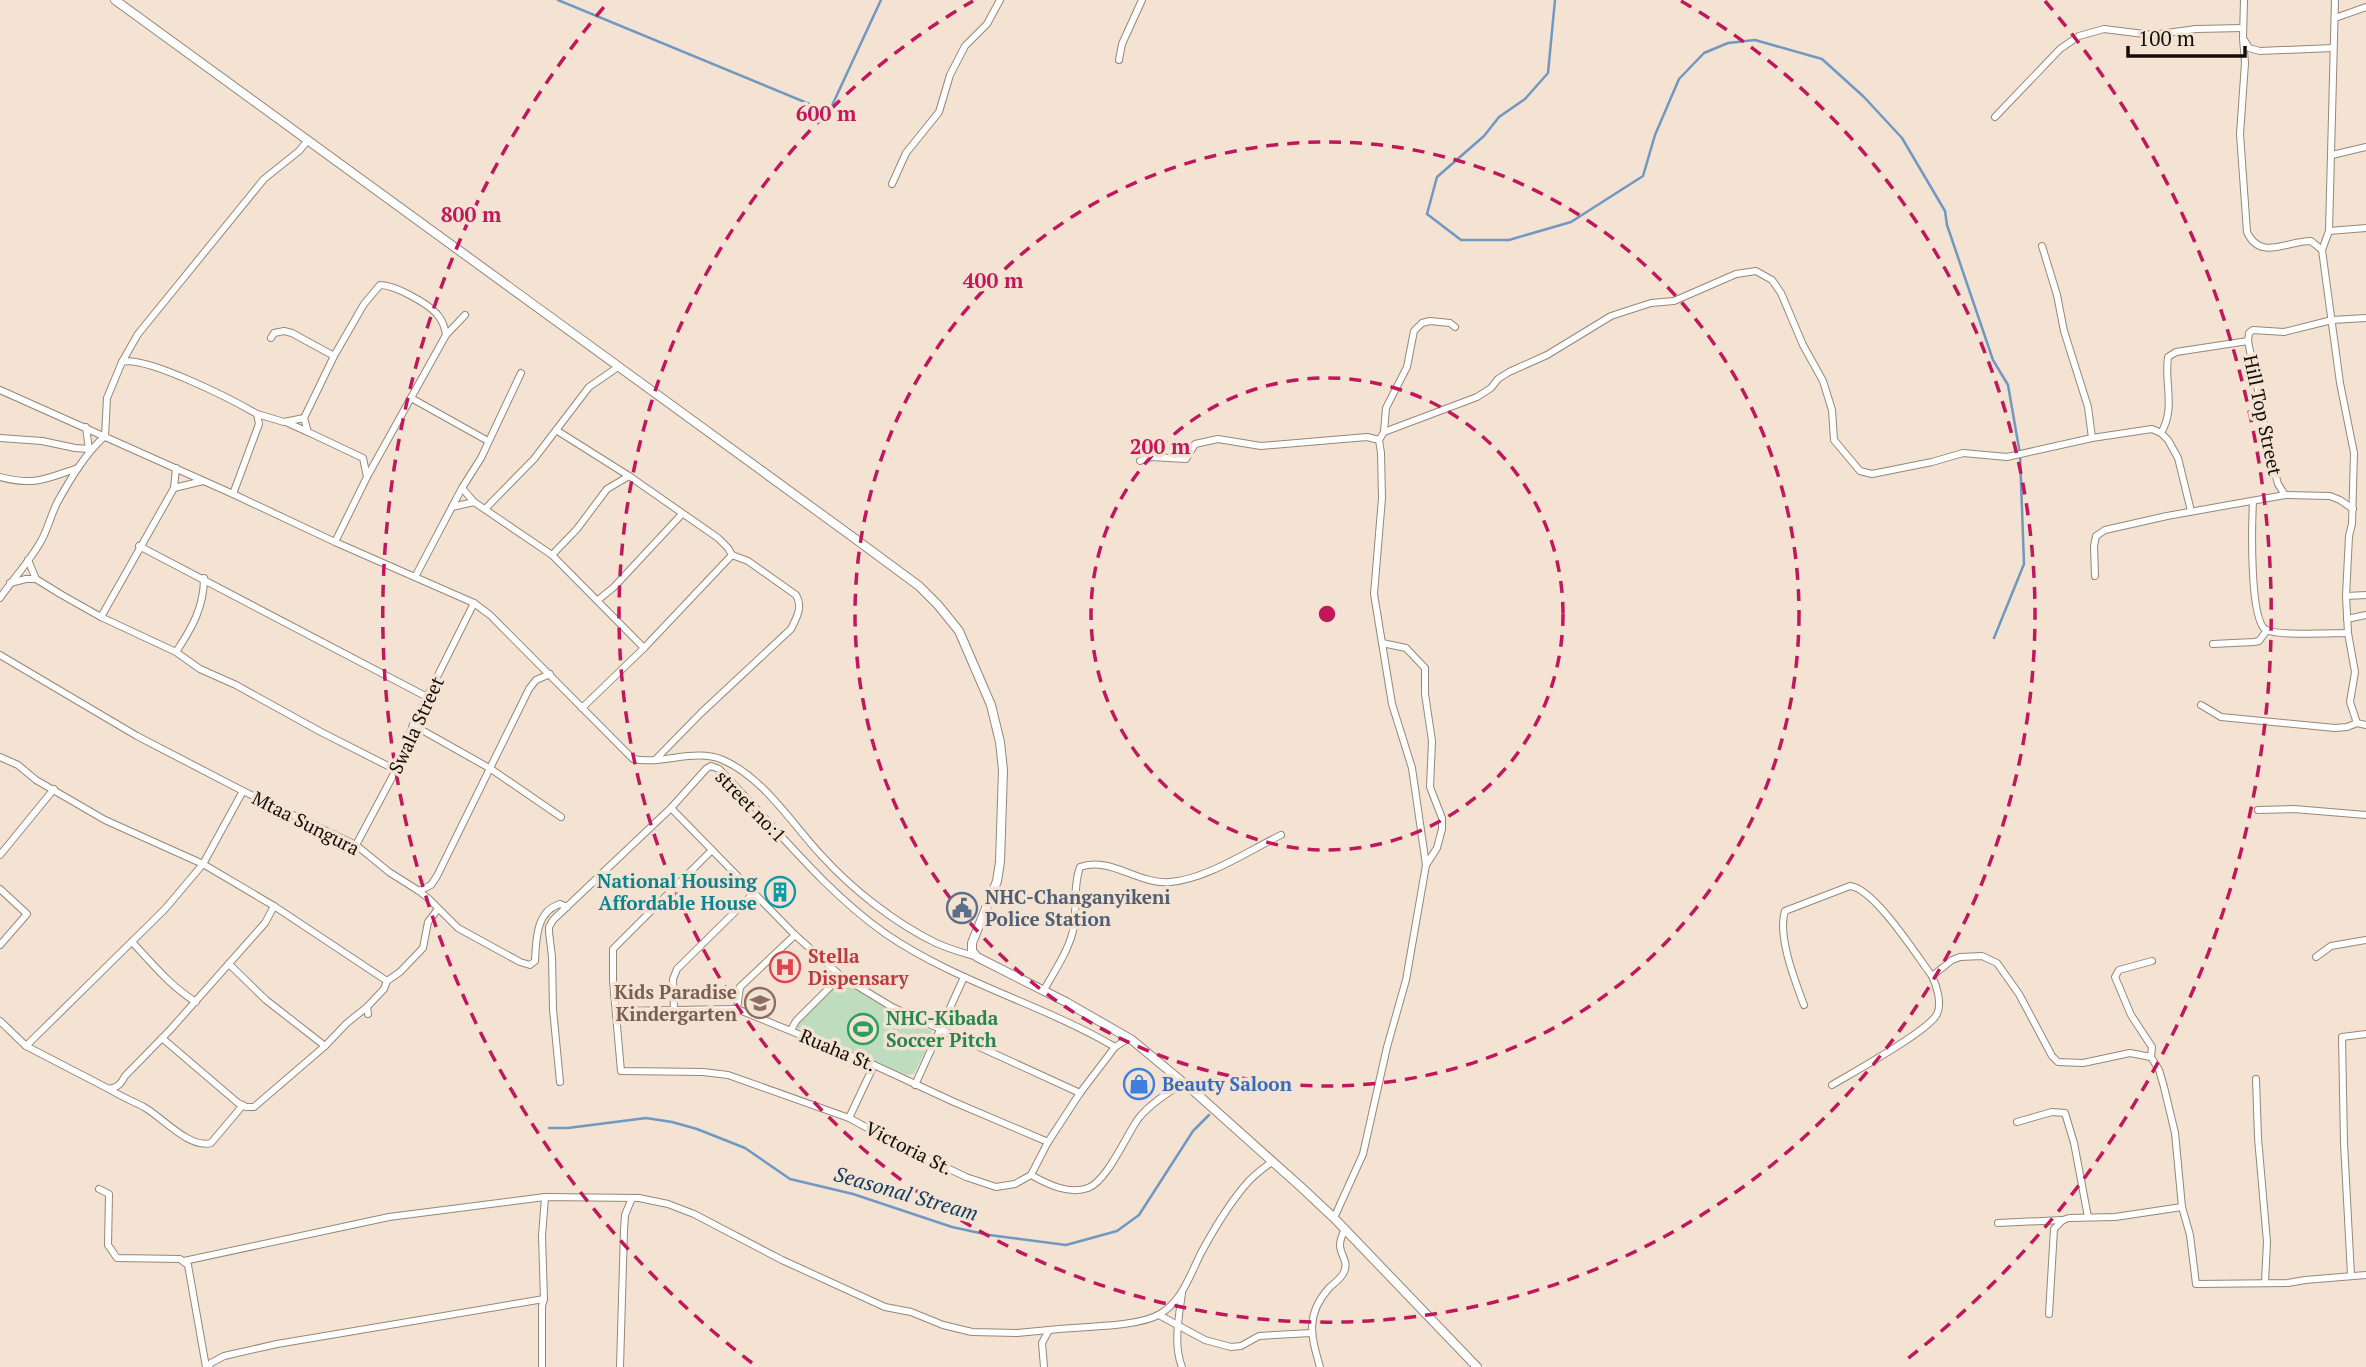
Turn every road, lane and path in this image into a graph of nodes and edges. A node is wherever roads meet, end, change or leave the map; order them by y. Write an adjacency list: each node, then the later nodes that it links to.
1 (115, 0): 15 (street)
2 (1000, 0): 18 (street)
3 (1142, 0): 12 (street)
4 (2244, 0): 8 (street)
5 (2335, 0): 7 (street)
6 (2366, 7): 7 (street)
7 (2335, 18): 10 (street)
8 (2243, 28): 9 (street); 14 (street)
9 (2244, 38): 11 (street); 13 (street)
10 (2333, 48): 11 (street); 17 (street)
11 (2256, 51): 13 (street)
12 (1119, 60)
13 (2245, 63): 22 (street)
14 (1995, 117)
15 (308, 140): 31 (street); 32 (street)
16 (2366, 147): 17 (street)
17 (2332, 156): 20 (street)
18 (892, 184)
19 (2366, 228): 20 (street)
20 (2329, 231): 22 (street)
21 (2042, 246): 48 (street)
22 (2322, 250): 25 (street)
23 (465, 315): 27 (street)
24 (2366, 318): 25 (street)
25 (2332, 320): 29 (street, Hill Top Street); 63 (street)
26 (1455, 327): 44 (street)
27 (446, 335): 30 (street); 35 (street)
28 (271, 338): 30 (street)
29 (2248, 341): 45 (street); 62 (street, Hill Top Street)
30 (334, 356): 38 (street)
31 (122, 362): 36 (street); 46 (street)
32 (618, 367): 42 (street); 130 (street)
33 (521, 373): 50 (street)
34 (0, 390): 41 (street)
35 (411, 398): 50 (street); 57 (street)
36 (257, 414): 37 (street); 40 (street)
37 (270, 418): 39 (street); 40 (street)
38 (304, 418): 39 (street); 43 (street)
39 (284, 422): 43 (street)
40 (258, 424): 61 (street)
41 (86, 427): 46 (street); 51 (street)
42 (556, 430): 55 (street); 68 (street)
43 (309, 432): 57 (street)
44 (1384, 432): 48 (street); 49 (street)
45 (2161, 433): 48 (street); 70 (street)
46 (105, 436): 51 (street); 54 (street)
47 (0, 438): 51 (street)
48 (2092, 438)
49 (1379, 440): 52 (street); 92 (street)
50 (488, 441): 60 (street)
51 (89, 449): 53 (street)
52 (1140, 461)
53 (78, 468): 56 (street); 76 (street)
54 (176, 468): 58 (street); 59 (street)
55 (629, 476): 71 (street); 74 (street)
56 (0, 477)
57 (367, 477): 72 (street)
58 (204, 481): 59 (street); 61 (street)
59 (174, 488): 73 (street)
60 (461, 488): 66 (street); 67 (street)
61 (233, 494): 72 (street)
62 (2285, 495): 64 (street); 65 (street)
63 (2353, 497): 64 (street); 69 (street)
64 (2340, 500): 69 (street)
65 (2253, 501): 70 (street); 90 (street)
66 (474, 502): 67 (street); 68 (street)
67 (452, 506): 78 (street)
68 (486, 508): 74 (street)
69 (2353, 509): 83 (street)
70 (2191, 511): 77 (street)
71 (682, 514): 75 (street); 85 (street)
72 (335, 542): 78 (street)
73 (139, 546): 79 (street); 88 (street)
74 (552, 555): 85 (street)
75 (732, 555): 94 (street); 105 (street)
76 (28, 560): 80 (street); 81 (street)
77 (2095, 576)
78 (415, 577): 86 (street)
79 (204, 578): 95 (street); 98 (street)
80 (36, 579): 81 (street); 88 (street)
81 (10, 583): 84 (street)
82 (2366, 595): 83 (street)
83 (2346, 596): 89 (street)
84 (0, 598)
85 (598, 600): 94 (street)
86 (474, 603): 97 (street); 98 (street, Swala Street)
87 (2366, 615): 89 (street)
88 (101, 617): 95 (street)
89 (2347, 619): 91 (street)
90 (2267, 631): 91 (street); 93 (street)
91 (2348, 633): 101 (street)
92 (1382, 643): 119 (street); 119 (street)
93 (2213, 644)
94 (644, 648): 100 (street)
95 (176, 652): 107 (street)
96 (0, 655): 109 (street, Mtaa Sungura)
97 (550, 674): 100 (street); 106 (street)
98 (429, 698): 102 (street, Swala Street)
99 (2201, 705): 101 (street)
100 (582, 708): 105 (street)
101 (2357, 723): 103 (street)
102 (413, 725): 106 (street); 107 (street, Swala Street)
103 (2366, 725)
104 (0, 757): 108 (street)
105 (655, 760): 130 (street)
106 (491, 769): 113 (street); 121 (street)
107 (396, 770): 115 (street, Swala Street)
108 (54, 789): 117 (street); 118 (street)
109 (243, 791): 115 (street, Mtaa Sungura); 118 (street)
110 (671, 808): 116 (street); 124 (street, street no:1); 136 (street, street no:1)
111 (2258, 810): 112 (street)
112 (2366, 815)
113 (561, 817)
114 (1281, 835): 138 (street)
115 (356, 845): 121 (street, Mtaa Sungura)
116 (712, 850): 122 (street); 143 (street)
117 (0, 855)
118 (203, 864): 123 (street); 128 (street)
119 (1426, 865): 173 (street)
120 (0, 889): 129 (street)
121 (419, 891): 125 (street, Mtaa Sungura)
122 (754, 893): 126 (street); 142 (street)
123 (274, 906): 133 (street); 137 (street)
124 (567, 907): 125 (street, Mtaa Sungura); 156 (street, street no:1)
125 (438, 909): 137 (street)
126 (796, 935): 134 (street); 141 (street)
127 (2366, 940): 131 (street)
128 (132, 942): 139 (street); 150 (street)
129 (0, 944)
130 (977, 957): 138 (street)
131 (2316, 957)
132 (2152, 961): 153 (street)
133 (229, 964): 139 (street); 151 (street)
134 (841, 976): 145 (street); 146 (street)
135 (1932, 976): 140 (street); 153 (street); 159 (street)
136 (964, 977): 146 (street); 152 (street, street no:1)
137 (387, 981): 151 (street)
138 (1044, 990): 149 (street)
139 (196, 1002): 148 (street)
140 (1804, 1004)
141 (737, 1009): 142 (street, Ruaha St.); 145 (street, Ruaha St.)
142 (674, 1010): 143 (street, Ruaha St.)
143 (616, 1011): 163 (street, Victoria St.)
144 (0, 1021): 150 (street)
145 (791, 1030): 154 (street, Ruaha St.)
146 (940, 1030): 158 (street); 161 (street)
147 (2366, 1034): 178 (street)
148 (162, 1038): 160 (street); 162 (street)
149 (1129, 1038): 152 (street); 157 (street)
150 (26, 1046): 160 (street)
151 (325, 1046): 162 (street)
152 (1115, 1047): 161 (street)
153 (2151, 1057): 171 (street)
154 (874, 1065): 158 (street, Ruaha St.); 163 (street)
155 (2256, 1079): 180 (street)
156 (560, 1082)
157 (1185, 1083): 166 (street); 167 (street)
158 (915, 1085): 165 (street, Ruaha St.)
159 (1832, 1085)
160 (109, 1089): 162 (street)
161 (1080, 1093): 165 (street)
162 (243, 1105)
163 (849, 1118): 167 (street, Victoria St.)
164 (2017, 1122): 172 (street)
165 (1048, 1142): 167 (street)
166 (1273, 1161): 173 (street); 181 (street)
167 (1031, 1175)
168 (99, 1189): 177 (street)
169 (545, 1197): 170 (street); 177 (street); 182 (street)
170 (632, 1198): 186 (street); 190 (street)
171 (2182, 1207): 172 (street); 180 (street)
172 (2088, 1217): 174 (street)
173 (1334, 1218): 176 (street)
174 (2063, 1220): 175 (street); 183 (street)
175 (1998, 1223)
176 (1345, 1229): 187 (street); 194 (street)
177 (184, 1261): 188 (street)
178 (2351, 1275): 179 (street); 180 (street)
179 (2366, 1275)
180 (2265, 1282)
181 (1182, 1292): 184 (street); 185 (street)
182 (544, 1299): 188 (street); 189 (street)
183 (2049, 1314)
184 (1159, 1315): 185 (street); 186 (street)
185 (1178, 1324): 187 (street); 192 (street)
186 (1049, 1330): 191 (street)
187 (1311, 1333): 193 (street)
188 (207, 1367)
189 (542, 1367)
190 (620, 1367)
191 (1044, 1367)
192 (1182, 1367)
193 (1320, 1367)
194 (1477, 1367)

